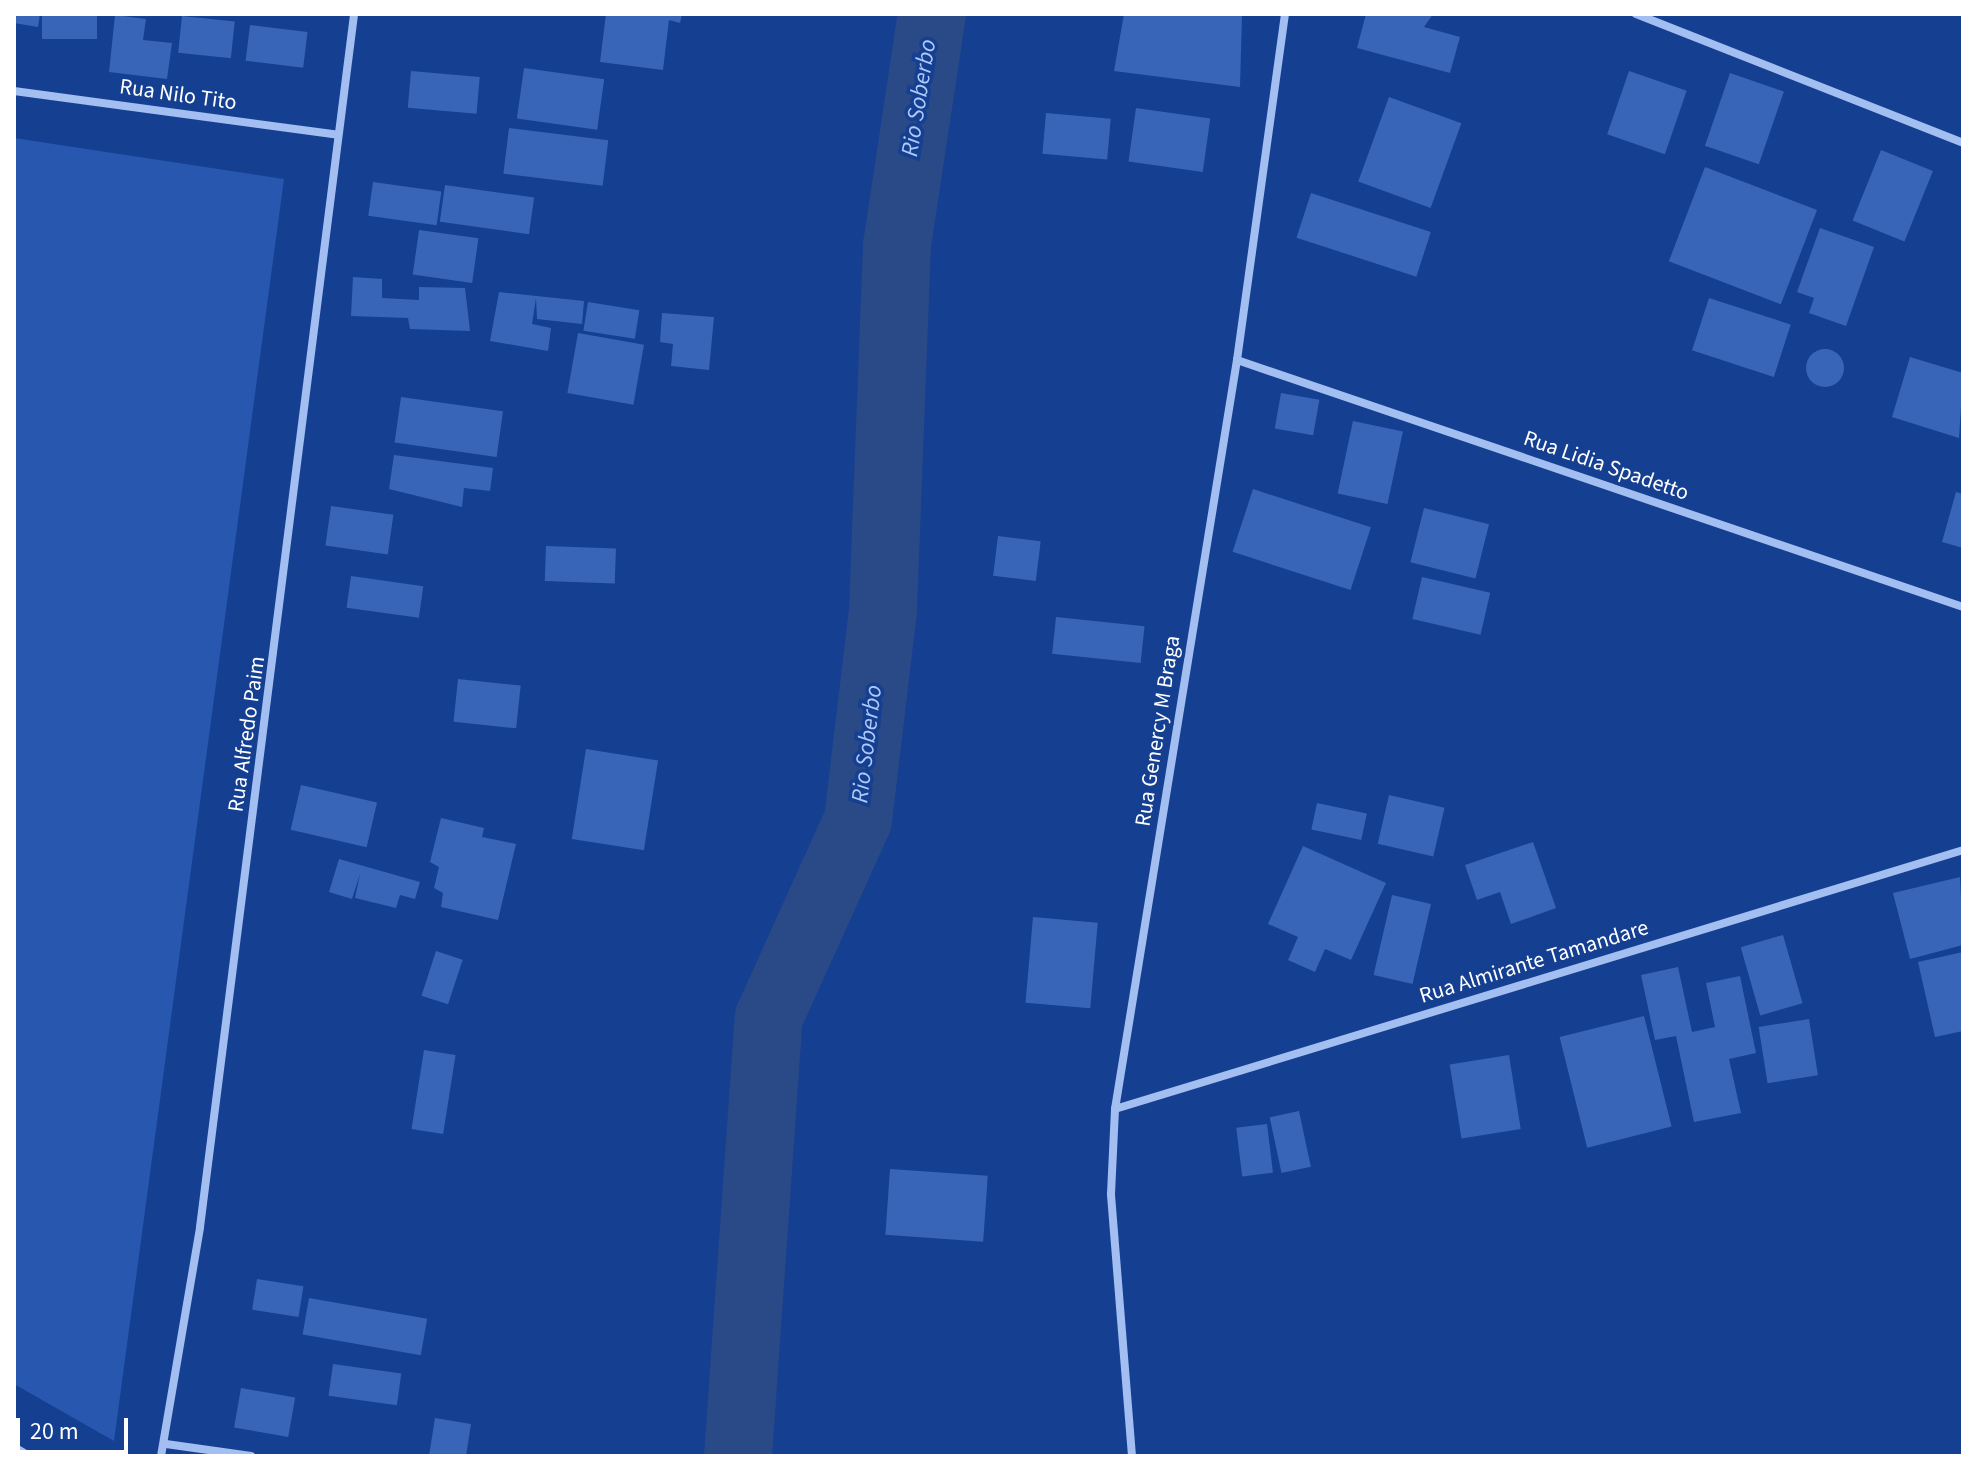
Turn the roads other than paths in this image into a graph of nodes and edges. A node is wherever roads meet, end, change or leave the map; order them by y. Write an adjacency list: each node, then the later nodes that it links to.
1 (354, 14): 5 (street, Rua Alfredo Paim)
2 (1285, 14): 7 (street, Rua Genercy M Braga)
3 (1636, 14): 6 (street)
4 (14, 91): 5 (street, Rua Nilo Tito)
5 (338, 135): 11 (street, Rua Alfredo Paim)
6 (1963, 143)
7 (1237, 360): 8 (street, Rua Lidia Spadetto); 10 (street, Rua Genercy M Braga)
8 (1963, 607)
9 (1963, 850): 10 (street, Rua Almirante Tamandare)
10 (1115, 1109): 16 (street, Rua Genercy M Braga)
11 (166, 1444): 14 (street, Rua Alfredo Paim); 15 (street)
12 (14, 1447): 13 (street)
13 (29, 1456)
14 (161, 1456)
15 (251, 1456)
16 (1132, 1456)

